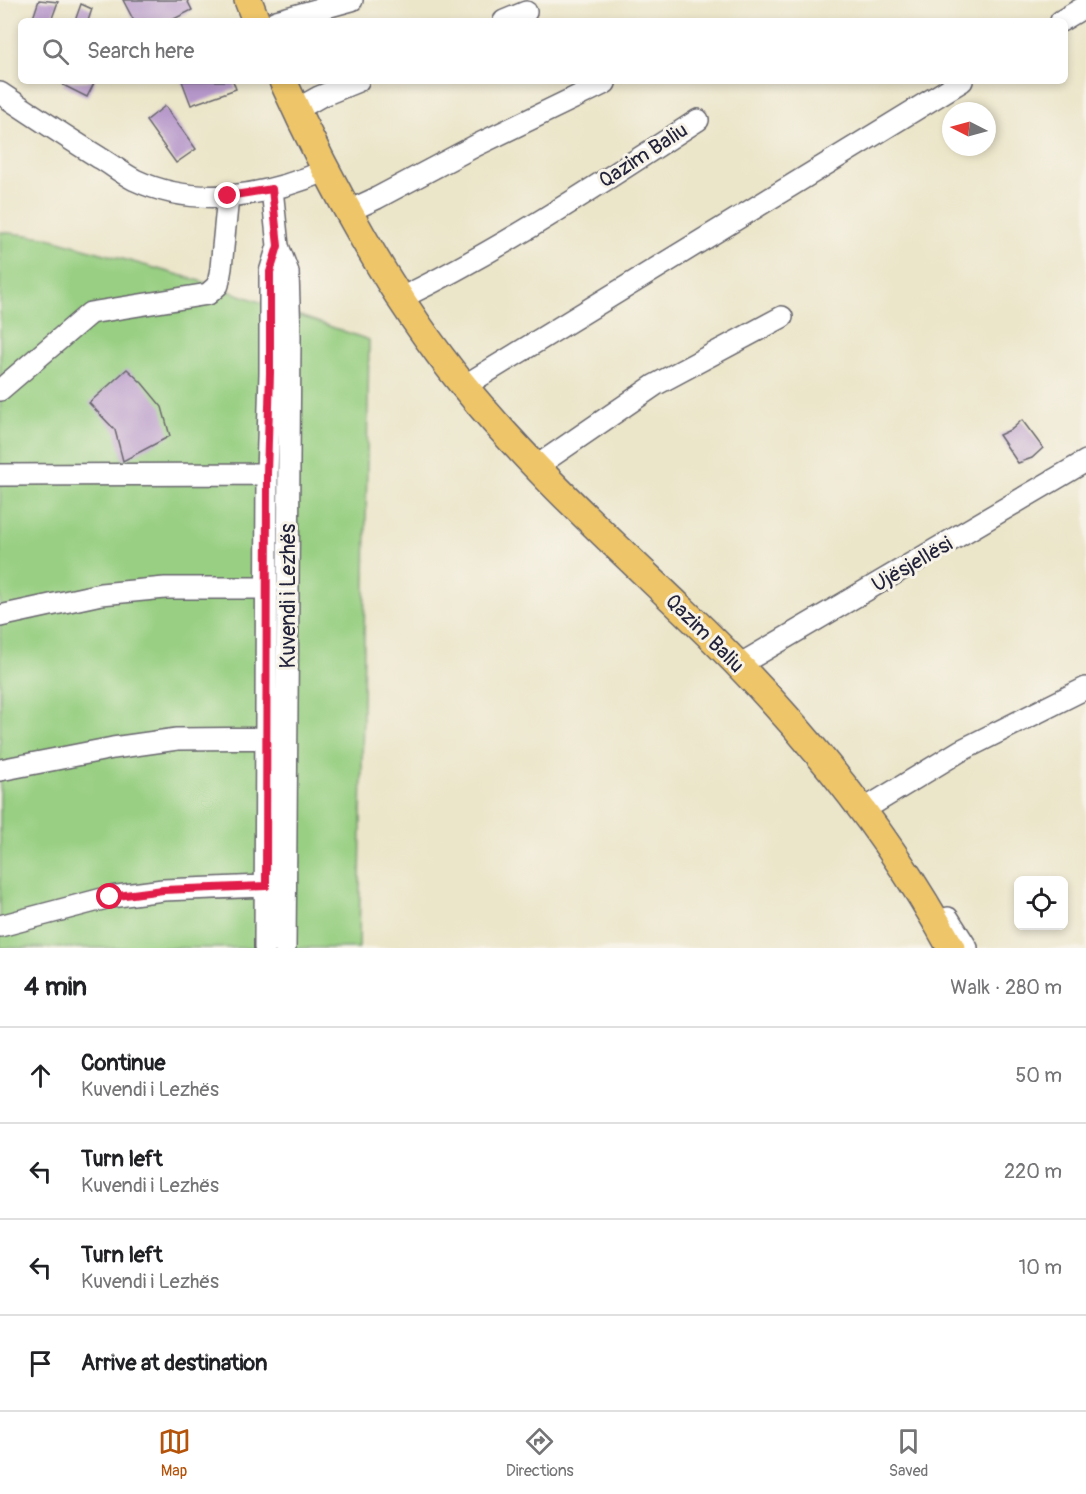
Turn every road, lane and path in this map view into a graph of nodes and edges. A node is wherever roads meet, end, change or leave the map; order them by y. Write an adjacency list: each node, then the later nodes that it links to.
1 (248, 0): 5 (main road)
2 (352, 0): 6 (street)
3 (1086, 6): 8 (street)
4 (526, 12): 7 (street)
5 (255, 18)
6 (287, 18)
7 (511, 18)
8 (1066, 18)
9 (284, 84): 14 (main road, Qazim Baliu)
10 (351, 84): 14 (street)
11 (602, 84): 19 (street)
12 (957, 84): 23 (street)
13 (0, 93): 18 (street)
14 (296, 110): 16 (main road, Qazim Baliu)
15 (698, 120): 21 (street, Qazim Baliu)
16 (327, 170): 17 (street); 19 (main road, Qazim Baliu)
17 (272, 189): 18 (street); 20 (street, Kuvendi i Lezhës)
18 (228, 196): 24 (street)
19 (349, 211): 21 (main road, Qazim Baliu)
20 (278, 246): 27 (street, Kuvendi i Lezhës); 34 (street, Kuvendi i Lezhës)
21 (401, 298): 23 (main road, Qazim Baliu)
22 (782, 317): 26 (street)
23 (464, 386): 26 (main road, Qazim Baliu)
24 (0, 390)
25 (1086, 461): 31 (street, Ujësjellësi)
26 (537, 466): 31 (main road, Qazim Baliu)
27 (267, 474): 28 (street); 29 (street, Kuvendi i Lezhës)
28 (0, 475)
29 (267, 588): 30 (street, Kuvendi i Lezhës); 33 (street, Kuvendi i Lezhës)
30 (0, 616)
31 (738, 665): 36 (main road, Qazim Baliu)
32 (1086, 688): 36 (street)
33 (265, 738): 34 (street); 35 (street); 37 (street, Kuvendi i Lezhës)
34 (287, 738): 41 (street, Kuvendi i Lezhës)
35 (0, 770)
36 (863, 810): 38 (main road, Qazim Baliu)
37 (266, 886): 39 (street); 40 (street, Kuvendi i Lezhës)
38 (931, 911): 42 (main road, Qazim Baliu); 43 (street, Qazim Baliu)
39 (0, 926)
40 (265, 948)
41 (285, 948)
42 (951, 948)
43 (967, 948)

